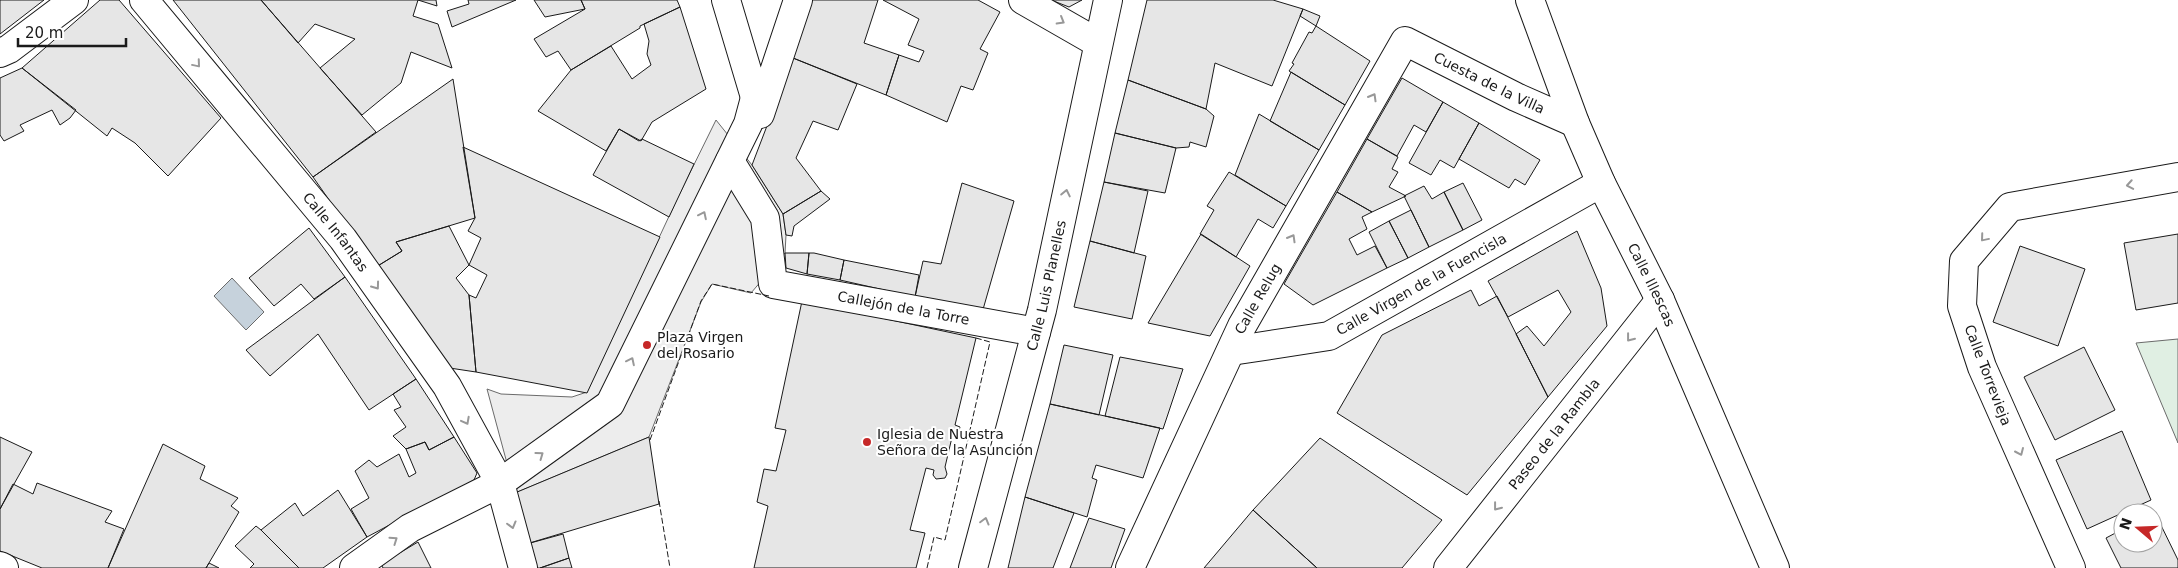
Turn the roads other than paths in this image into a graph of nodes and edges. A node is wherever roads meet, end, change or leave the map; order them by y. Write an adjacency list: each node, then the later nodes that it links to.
1 (74, 0): 11 (street)
2 (144, 0): 21 (street, Calle Infantas, one-way to 21)
3 (711, 0): 14 (street)
4 (726, 0): 12 (street)
5 (798, 0): 12 (street)
6 (1023, 0): 10 (street, one-way to 10)
7 (1108, 0): 10 (street, Calle Luis Planelles)
8 (1530, 0): 13 (street, Calle Illescas)
9 (1405, 41): 13 (street, Cuesta de la Villa); 20 (street, Calle Relug, one-way to 9)
10 (1098, 43): 19 (street, Calle Luis Planelles, one-way to 10)
11 (0, 53)
12 (755, 98): 14 (street)
13 (1575, 123): 17 (street, Calle Illescas)
14 (748, 124): 15 (street)
15 (730, 161): 19 (street, Callejón de la Torre); 21 (street, one-way to 15)
16 (2178, 177): 30 (street, Calle Torrevieja, one-way to 30)
17 (1601, 184): 18 (street, Calle Illescas); 20 (street, Calle Virgen de la Fuencisla)
18 (1660, 300): 28 (street, Paseo de la Rambla, one-way to 28); 29 (street, Calle Illescas)
19 (1036, 332): 26 (street, Calle Luis Planelles, one-way to 19)
20 (1230, 351): 27 (street, Calle Relug)
21 (500, 483): 24 (street, one-way to 21); 25 (street, Calle Infantas, one-way to 25)
22 (0, 566): 23 (street)
23 (4, 568)
24 (354, 568)
25 (523, 568)
26 (973, 568)
27 (1130, 568)
28 (1448, 568)
29 (1775, 568)
30 (2071, 568)

